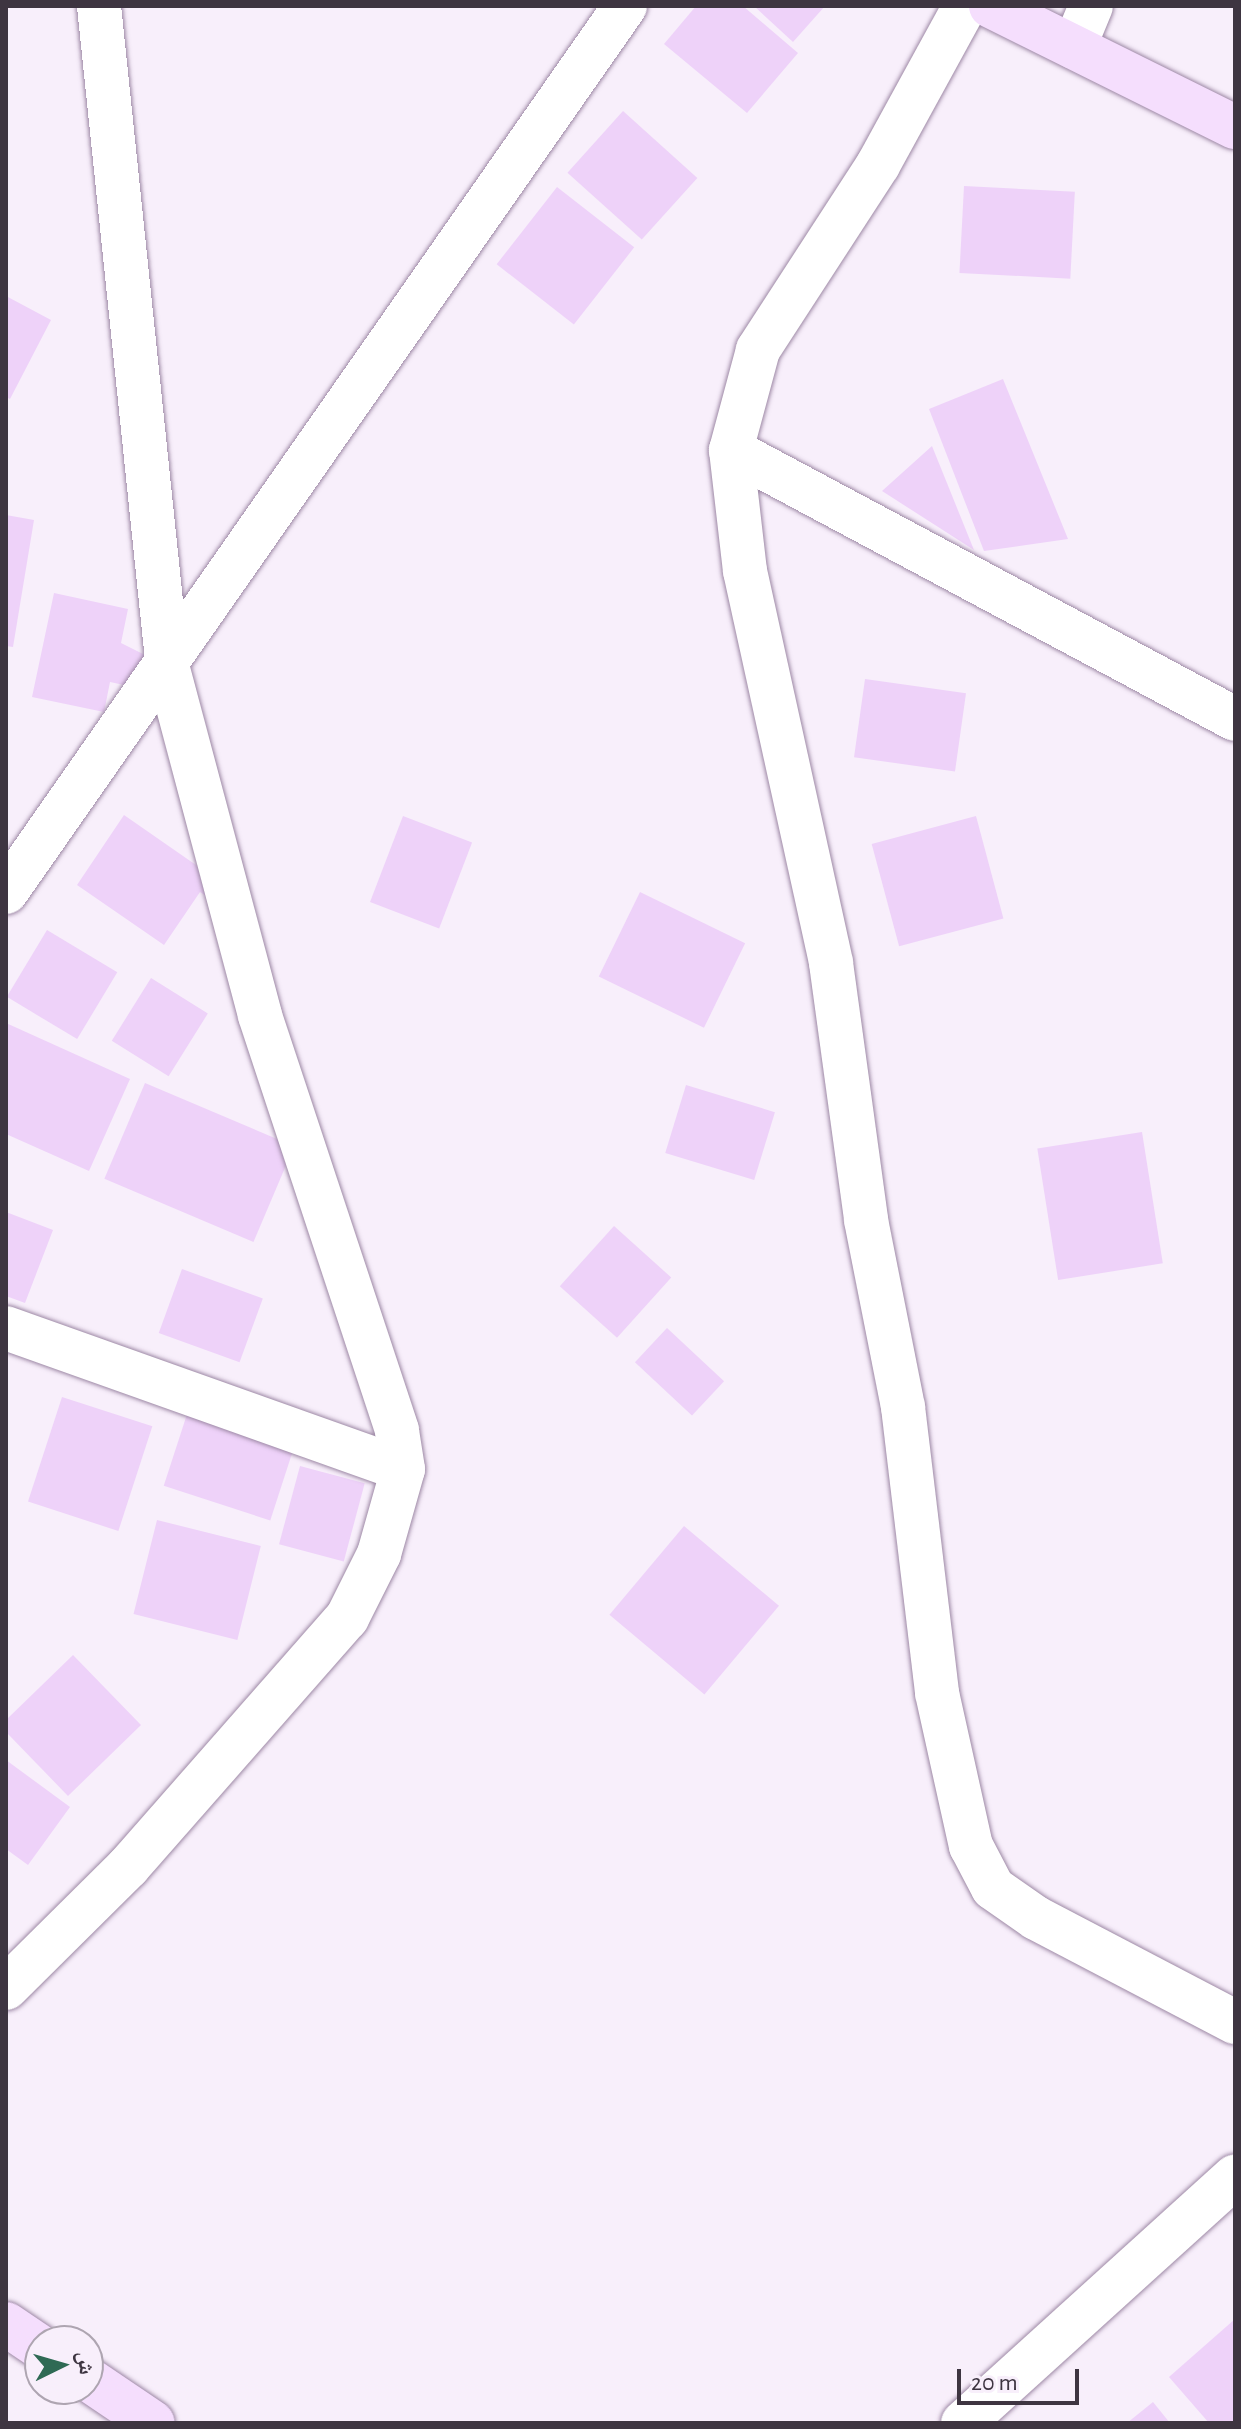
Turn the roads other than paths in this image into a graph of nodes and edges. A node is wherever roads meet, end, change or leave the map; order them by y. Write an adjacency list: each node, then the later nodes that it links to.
1 (99, 6): 9 (street)
2 (625, 6): 9 (street)
3 (965, 6): 8 (street)
4 (991, 6): 6 (street)
5 (1091, 6): 6 (street)
6 (1074, 47): 7 (street)
7 (1235, 127)
8 (731, 450): 10 (street); 15 (street)
9 (168, 669): 11 (street); 13 (street)
10 (1235, 719)
11 (6, 892)
12 (6, 1328): 13 (street)
13 (403, 1469): 14 (street)
14 (6, 1988)
15 (1235, 2022)
16 (1235, 2176): 21 (street)
17 (6, 2324): 18 (street)
18 (24, 2336)
19 (104, 2390): 20 (street)
20 (153, 2423)
21 (963, 2423)

